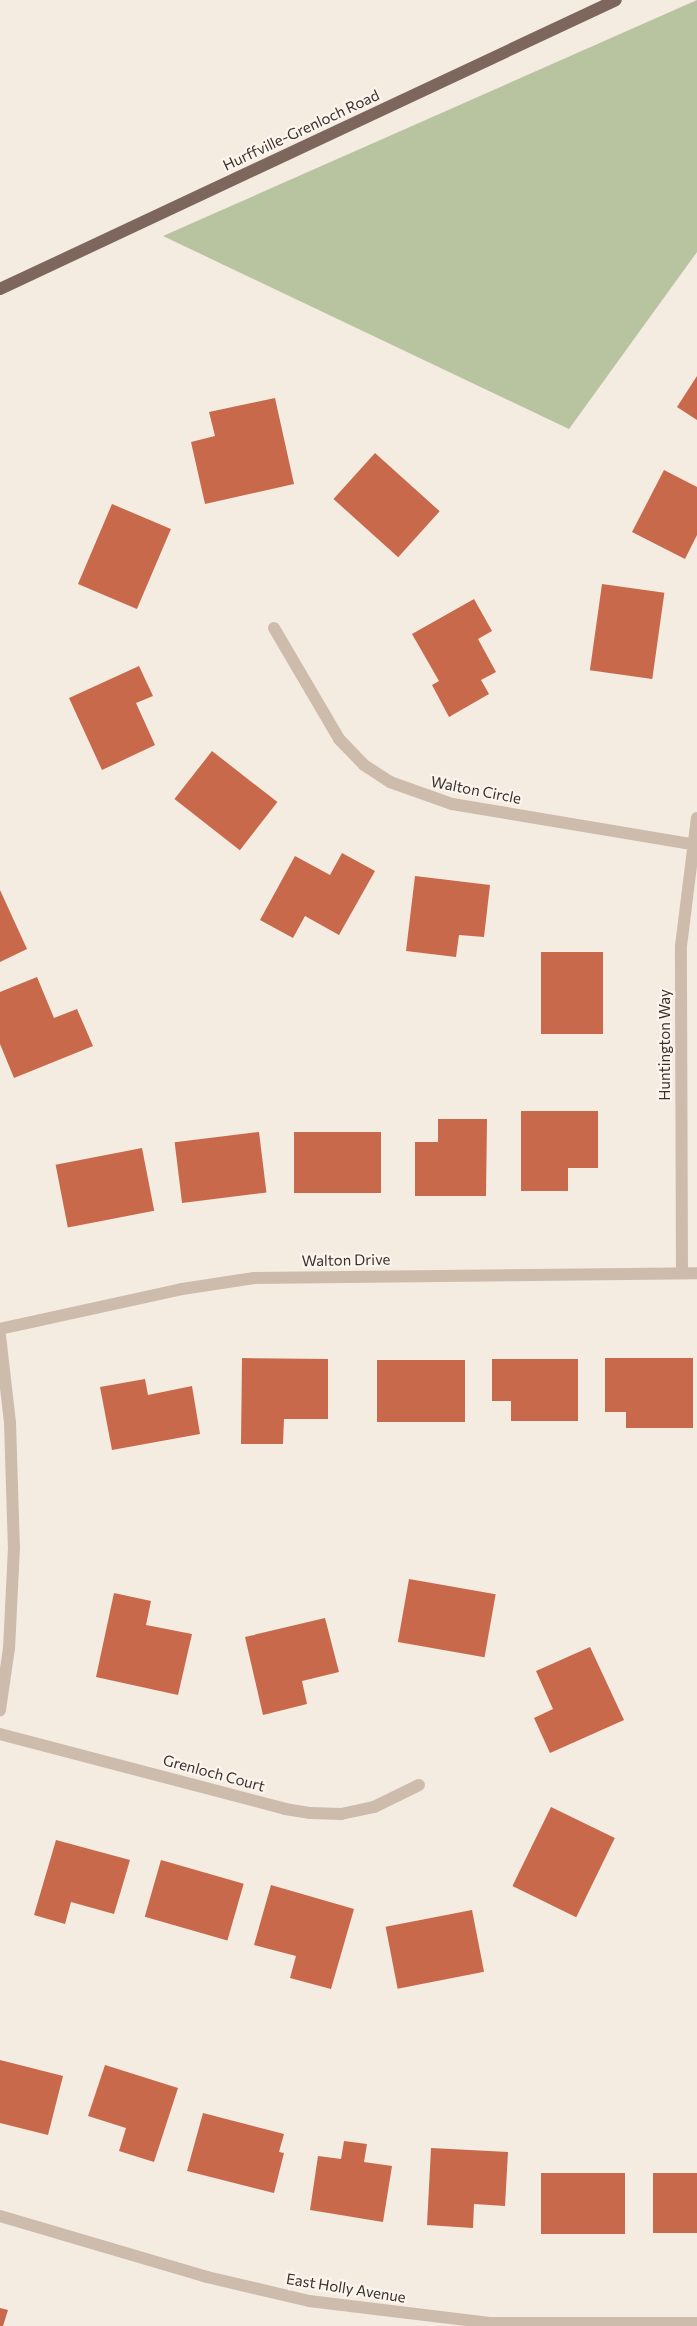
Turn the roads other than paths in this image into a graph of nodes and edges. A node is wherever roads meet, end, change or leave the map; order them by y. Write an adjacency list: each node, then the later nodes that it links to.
1 (616, 0): 2 (main road, Hurffville-Grenloch Road)
2 (0, 289)
3 (274, 628): 5 (street, Walton Circle)
4 (697, 818): 5 (street, Huntington Way)
5 (692, 844): 6 (street, Huntington Way)
6 (682, 1273): 7 (street, Walton Drive); 8 (street, Walton Drive)
7 (697, 1273)
8 (0, 1330)
9 (0, 1336): 10 (street)
10 (0, 1710)
11 (0, 1734): 12 (street, Grenloch Court)
12 (419, 1785)
13 (0, 2216): 14 (street, East Holly Avenue)
14 (697, 2323)

